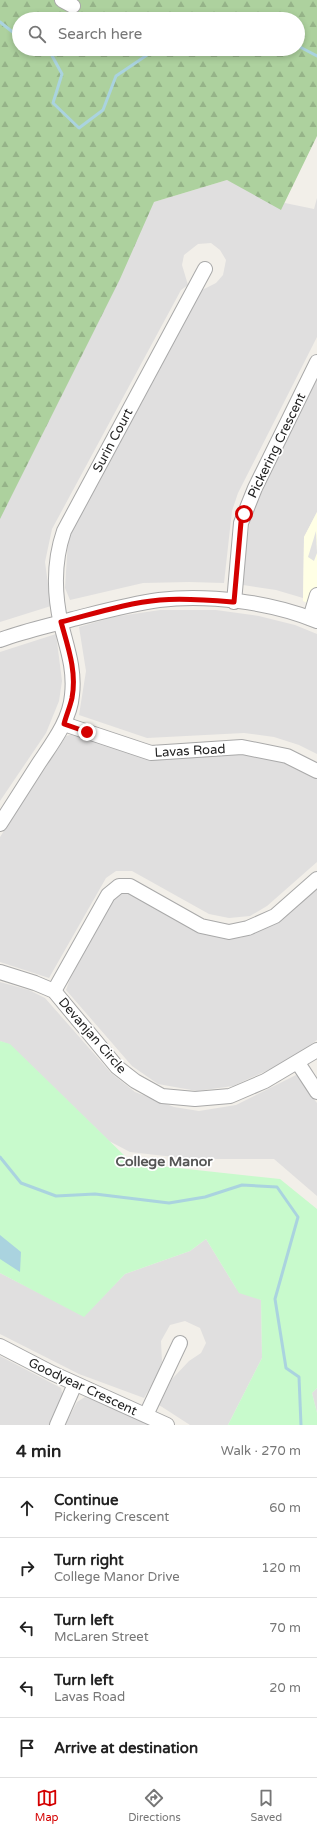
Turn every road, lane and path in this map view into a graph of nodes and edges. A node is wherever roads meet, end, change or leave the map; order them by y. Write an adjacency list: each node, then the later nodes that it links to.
1 (205, 269): 6 (street, Surin Court)
2 (317, 362): 4 (street, Pickering Crescent)
3 (317, 595): 5 (street)
4 (234, 602): 5 (street); 6 (street)
5 (314, 619)
6 (61, 622): 7 (street); 8 (street, Surin Court)
7 (0, 640)
8 (64, 724): 9 (street, Lavas Road); 10 (street, Surin Court)
9 (317, 771)
10 (0, 824)
11 (317, 879): 13 (street)
12 (0, 972): 13 (street, Devanjan Circle)
13 (54, 991): 15 (street, Devanjan Circle)
14 (317, 1050): 15 (street, Devanjan Circle)
15 (298, 1063): 16 (street)
16 (317, 1092)
17 (180, 1343): 20 (street)
18 (0, 1346): 19 (street, Goodyear Crescent)
19 (76, 1384): 20 (street, Goodyear Crescent); 21 (street)
20 (146, 1415): 22 (street, Goodyear Crescent)
21 (57, 1425)
22 (167, 1425)

